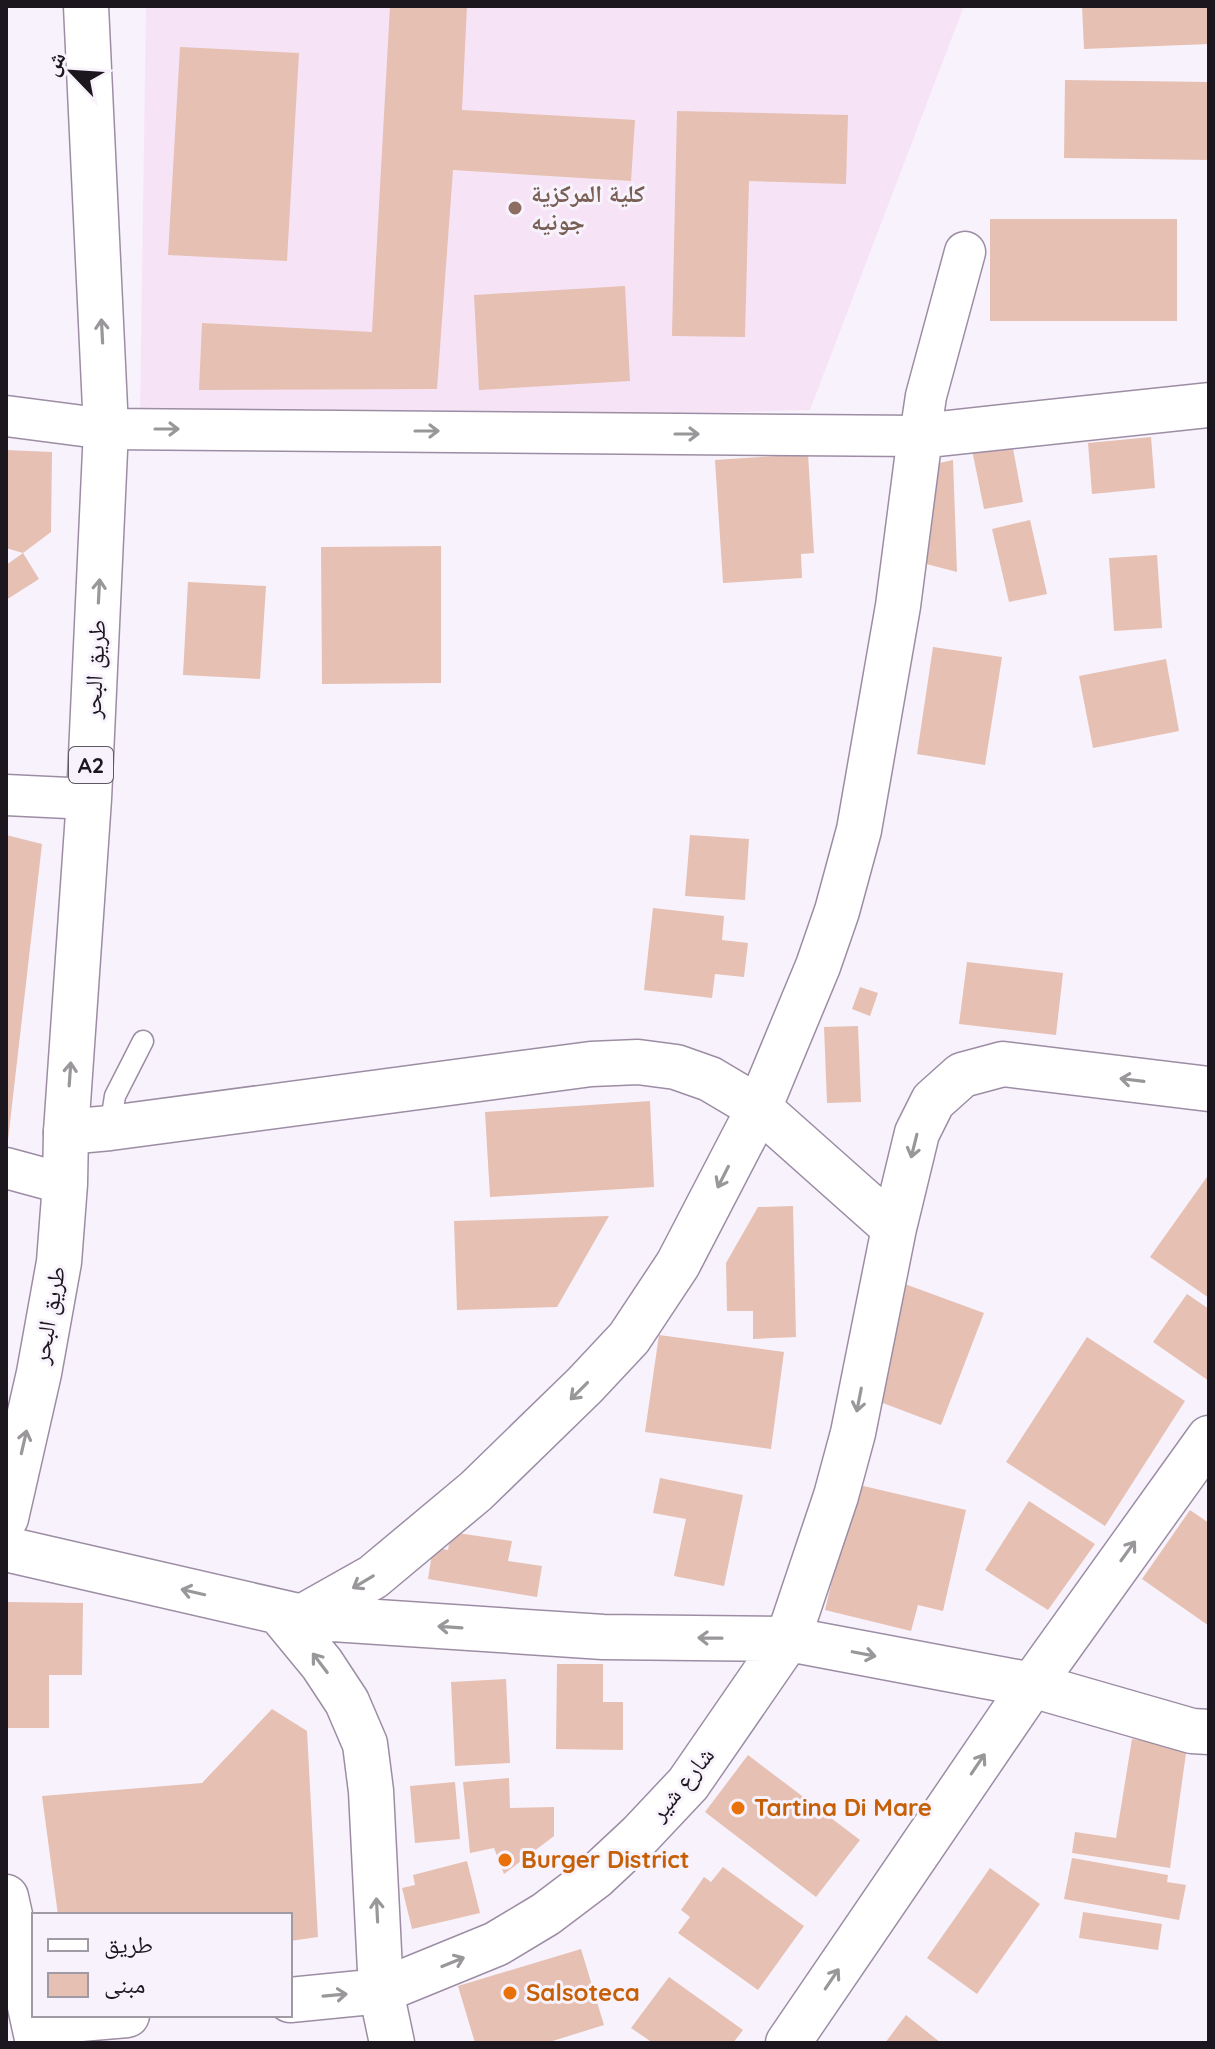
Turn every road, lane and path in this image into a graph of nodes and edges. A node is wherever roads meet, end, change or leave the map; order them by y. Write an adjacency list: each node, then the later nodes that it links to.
1 (86, 6): 5 (street, طريق البحر / A2, one-way to 1)
2 (965, 252): 6 (street)
3 (1209, 405): 6 (street)
4 (6, 416): 5 (street)
5 (106, 429): 6 (street, one-way to 6); 8 (street, طريق البحر / A2, one-way to 5)
6 (920, 436): 11 (street)
7 (6, 795): 8 (street)
8 (89, 799): 13 (street, طريق البحر / A2, one-way to 8)
9 (143, 1041): 12 (lane)
10 (1209, 1089): 16 (street, شارع شير, one-way to 16)
11 (759, 1108): 12 (street); 16 (street); 20 (street, one-way to 20)
12 (110, 1128): 13 (street)
13 (66, 1132): 15 (street, طريق البحر / A2)
14 (6, 1168): 15 (street)
15 (65, 1184): 18 (street, طريق البحر / A2, one-way to 15)
16 (894, 1228): 21 (street, شارع شير, one-way to 21)
17 (1209, 1438): 22 (street, one-way to 17)
18 (6, 1518)
19 (6, 1549): 20 (street, one-way to 19)
20 (291, 1615): 21 (street, one-way to 20); 25 (street, one-way to 20)
21 (788, 1639): 22 (street, one-way to 22); 25 (street, شارع شير, one-way to 21)
22 (1032, 1685): 23 (street); 30 (street, one-way to 22)
23 (1203, 1738)
24 (6, 1897): 28 (street)
25 (381, 1991): 26 (street, شارع شير, one-way to 25); 29 (street)
26 (292, 2000)
27 (114, 2017): 28 (street)
28 (26, 2031)
29 (392, 2043)
30 (788, 2043)

